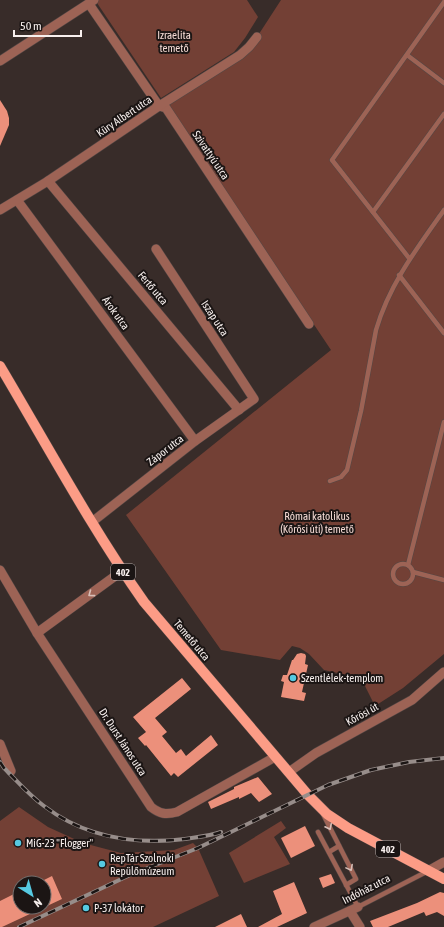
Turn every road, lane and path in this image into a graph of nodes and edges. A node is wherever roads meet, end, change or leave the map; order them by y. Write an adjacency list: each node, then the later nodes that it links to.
1 (92, 2): 5 (street); 7 (street, Szivattyú utca)
2 (444, 2): 4 (lane)
3 (257, 37): 7 (street, Küry Albert utca)
4 (407, 55): 6 (lane); 13 (lane)
5 (0, 61)
6 (444, 83)
7 (159, 106): 9 (street, Küry Albert utca); 17 (street, Szivattyú utca)
8 (444, 114): 13 (lane)
9 (48, 181): 10 (street, Küry Albert utca); 21 (street, Fertő utca)
10 (17, 200): 11 (street, Küry Albert utca); 23 (street, Árok utca)
11 (0, 210)
12 (444, 210): 15 (lane)
13 (373, 212): 15 (lane)
14 (156, 249): 20 (street, Iszap utca)
15 (410, 258): 16 (lane)
16 (399, 275): 18 (lane); 24 (lane)
17 (309, 324)
18 (444, 333)
19 (0, 366): 25 (main road, Temető utca / 402)
20 (254, 399): 21 (street, Zápor utca)
21 (239, 410): 23 (street, Zápor utca)
22 (444, 422): 26 (lane)
23 (195, 441): 25 (street, Zápor utca)
24 (330, 481)
25 (92, 522): 28 (main road, Temető utca / 402)
26 (408, 566): 29 (lane); 29 (lane)
27 (0, 570): 31 (street, Dr. Durst János utca)
28 (122, 571): 31 (street, one-way to 31); 34 (main road, Temető utca / 402)
29 (413, 572): 30 (lane)
30 (444, 580)
31 (37, 633): 34 (street, Dr. Durst János utca)
32 (444, 672): 36 (street, Kőrösi út)
33 (0, 744): 35 (street)
34 (275, 757): 36 (main road, Temető utca / 402)
35 (11, 771)
36 (289, 772): 37 (main road, Temető utca / 402)
37 (320, 808): 39 (lane, one-way to 39); 42 (main road, Temető utca / 402)
38 (318, 832): 40 (lane)
39 (339, 846): 40 (lane); 44 (lane, one-way to 44)
40 (328, 852): 44 (lane)
41 (444, 862): 42 (street)
42 (428, 871): 43 (main road, 402); 45 (lane, Indóház utca)
43 (444, 879)
44 (346, 884): 45 (lane)
45 (354, 909): 46 (street, Indóház utca); 47 (street)
46 (314, 927)
47 (360, 927)

